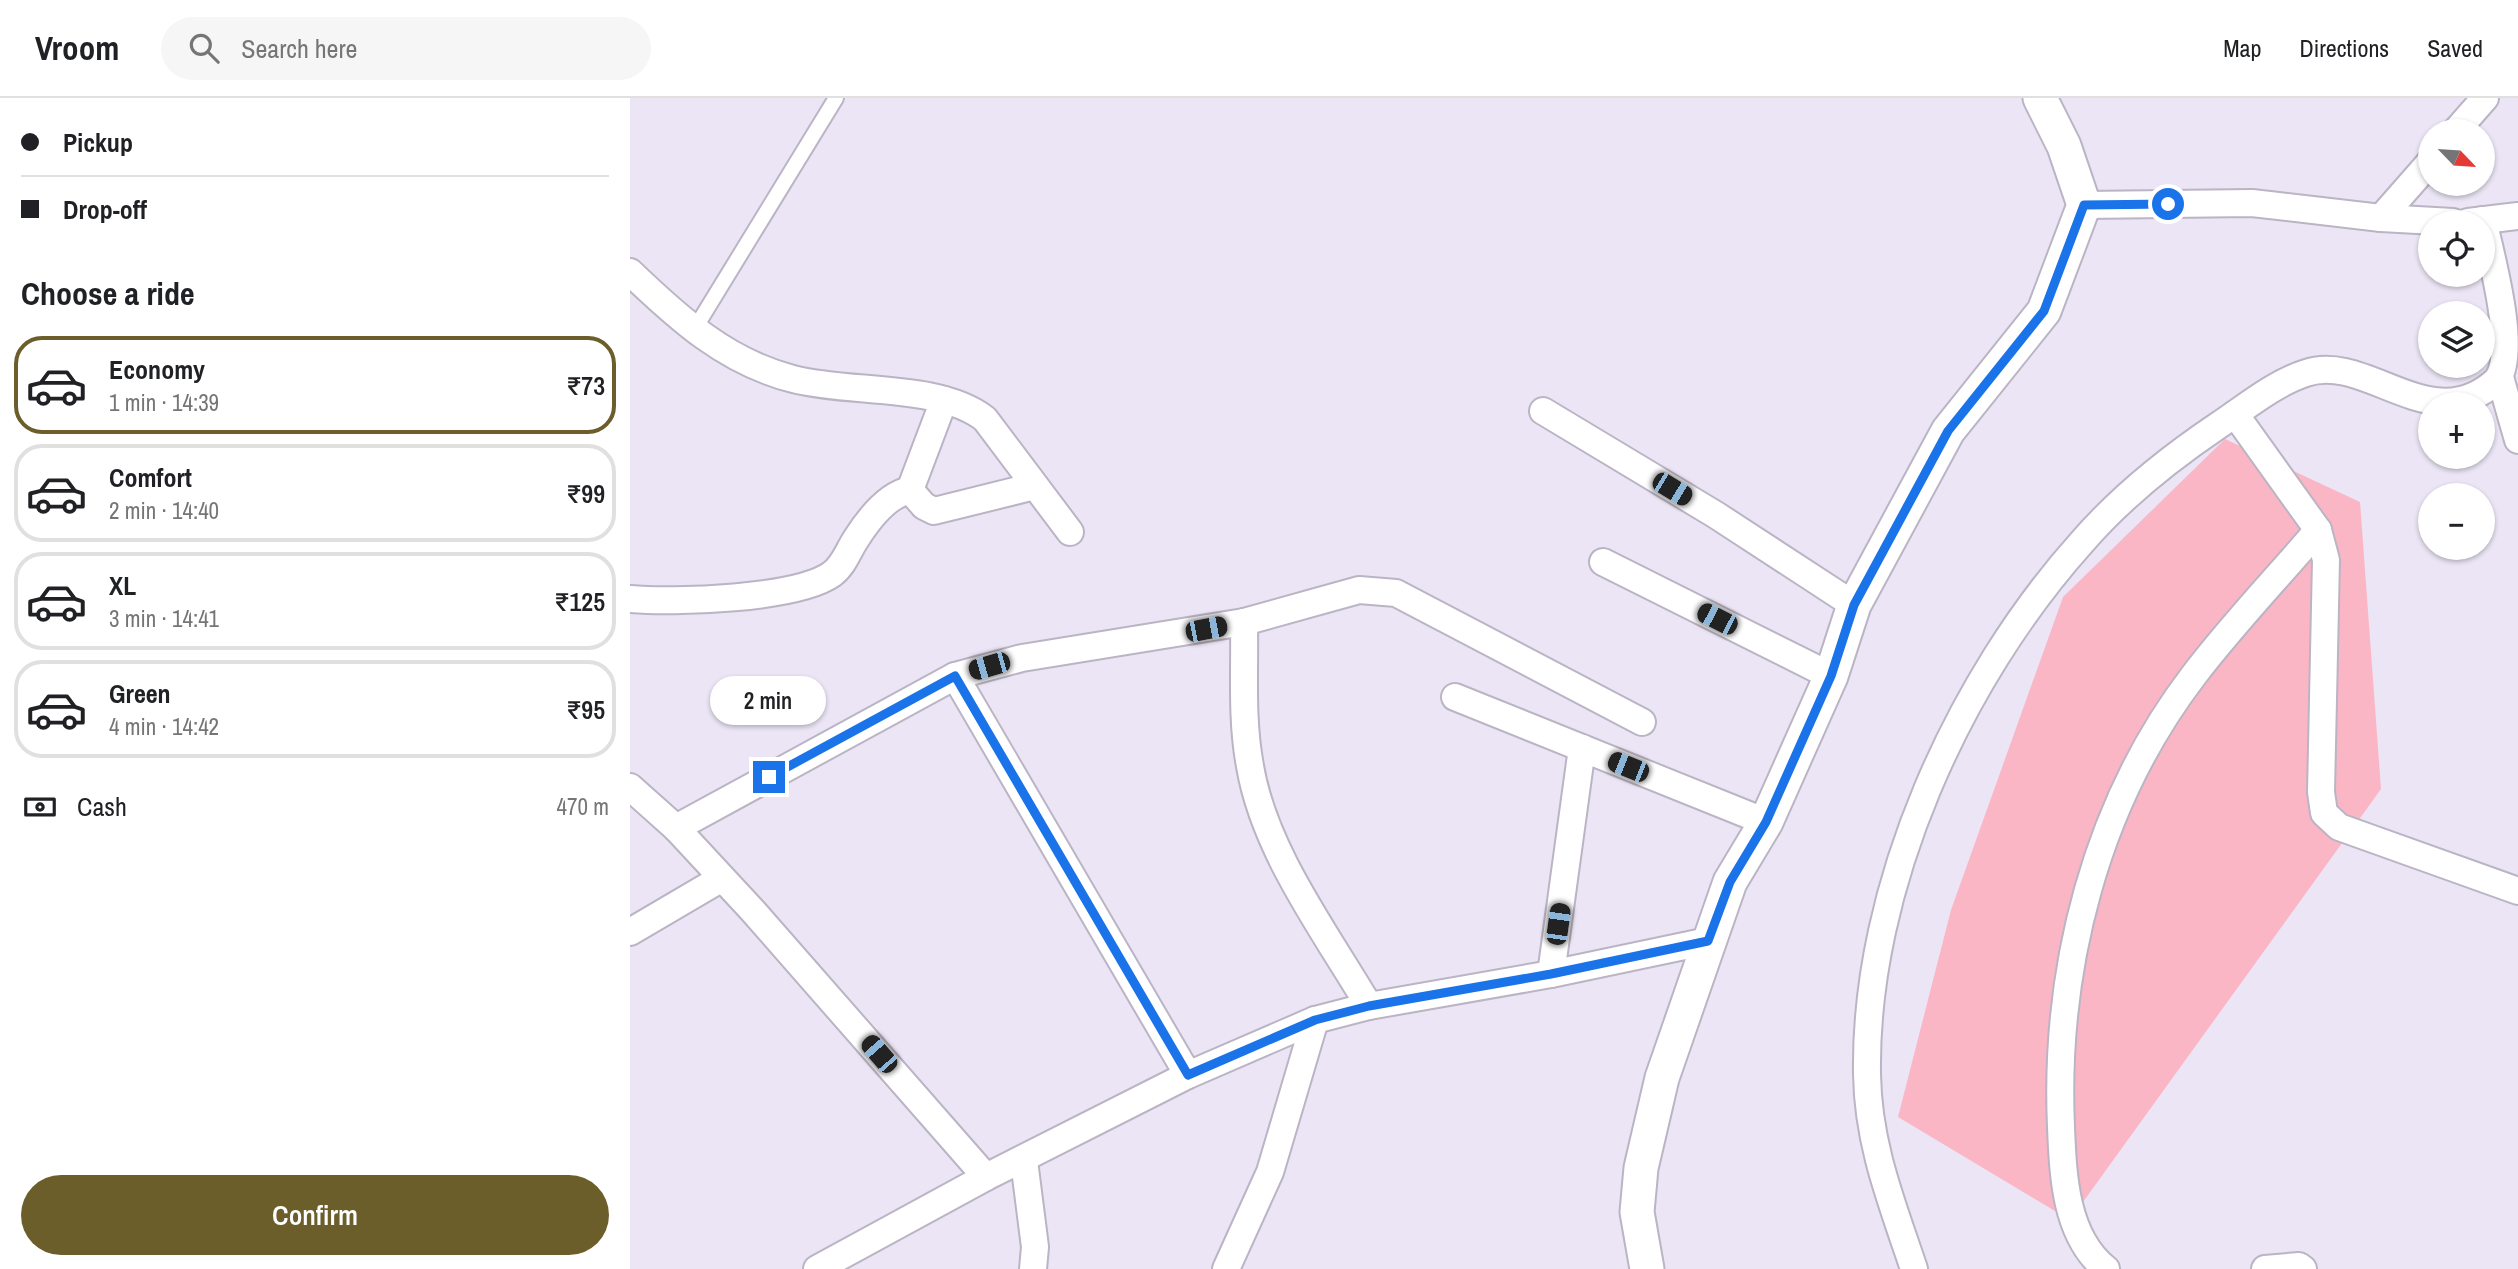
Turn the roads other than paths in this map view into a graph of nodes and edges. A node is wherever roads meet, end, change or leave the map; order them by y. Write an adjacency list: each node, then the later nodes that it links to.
1 (836, 98): 13 (lane)
2 (2040, 98): 6 (street)
3 (2485, 98): 4 (street)
4 (2467, 119)
5 (2418, 176): 8 (street)
6 (2084, 205): 8 (street); 25 (street)
7 (2518, 216): 9 (street)
8 (2381, 218): 10 (street)
9 (2495, 219)
10 (2418, 220)
11 (630, 272): 13 (street)
12 (2495, 286): 14 (street)
13 (694, 330): 15 (street)
14 (2500, 377): 17 (street); 18 (street)
15 (944, 400): 19 (street); 20 (street)
16 (1543, 411): 25 (street)
17 (2235, 414): 21 (street); 49 (street)
18 (2518, 440)
19 (1035, 486): 20 (street); 22 (street)
20 (910, 490): 24 (street)
21 (2318, 530): 36 (street); 50 (street)
22 (1070, 532)
23 (1603, 562): 28 (street)
24 (630, 599)
25 (1854, 605): 28 (street)
26 (1244, 621): 27 (street); 30 (street); 40 (street)
27 (955, 676): 34 (street); 42 (street)
28 (1831, 676): 33 (street)
29 (1455, 696): 31 (street)
30 (1642, 722)
31 (1582, 748): 33 (street); 39 (street)
32 (630, 788): 34 (street)
33 (1766, 822): 38 (street)
34 (676, 828): 35 (street)
35 (722, 878): 37 (street); 44 (street)
36 (2518, 891)
37 (630, 932)
38 (1708, 941): 39 (street); 48 (street)
39 (1551, 974): 40 (street)
40 (1369, 1006): 41 (street)
41 (1315, 1020): 42 (street); 47 (street)
42 (1188, 1075): 43 (street)
43 (1024, 1161): 44 (street); 46 (street)
44 (986, 1177): 45 (street)
45 (817, 1269)
46 (1033, 1269)
47 (1226, 1269)
48 (1647, 1269)
49 (1914, 1269)
50 (2106, 1269)
51 (2265, 1269): 52 (street)
52 (2303, 1269)

